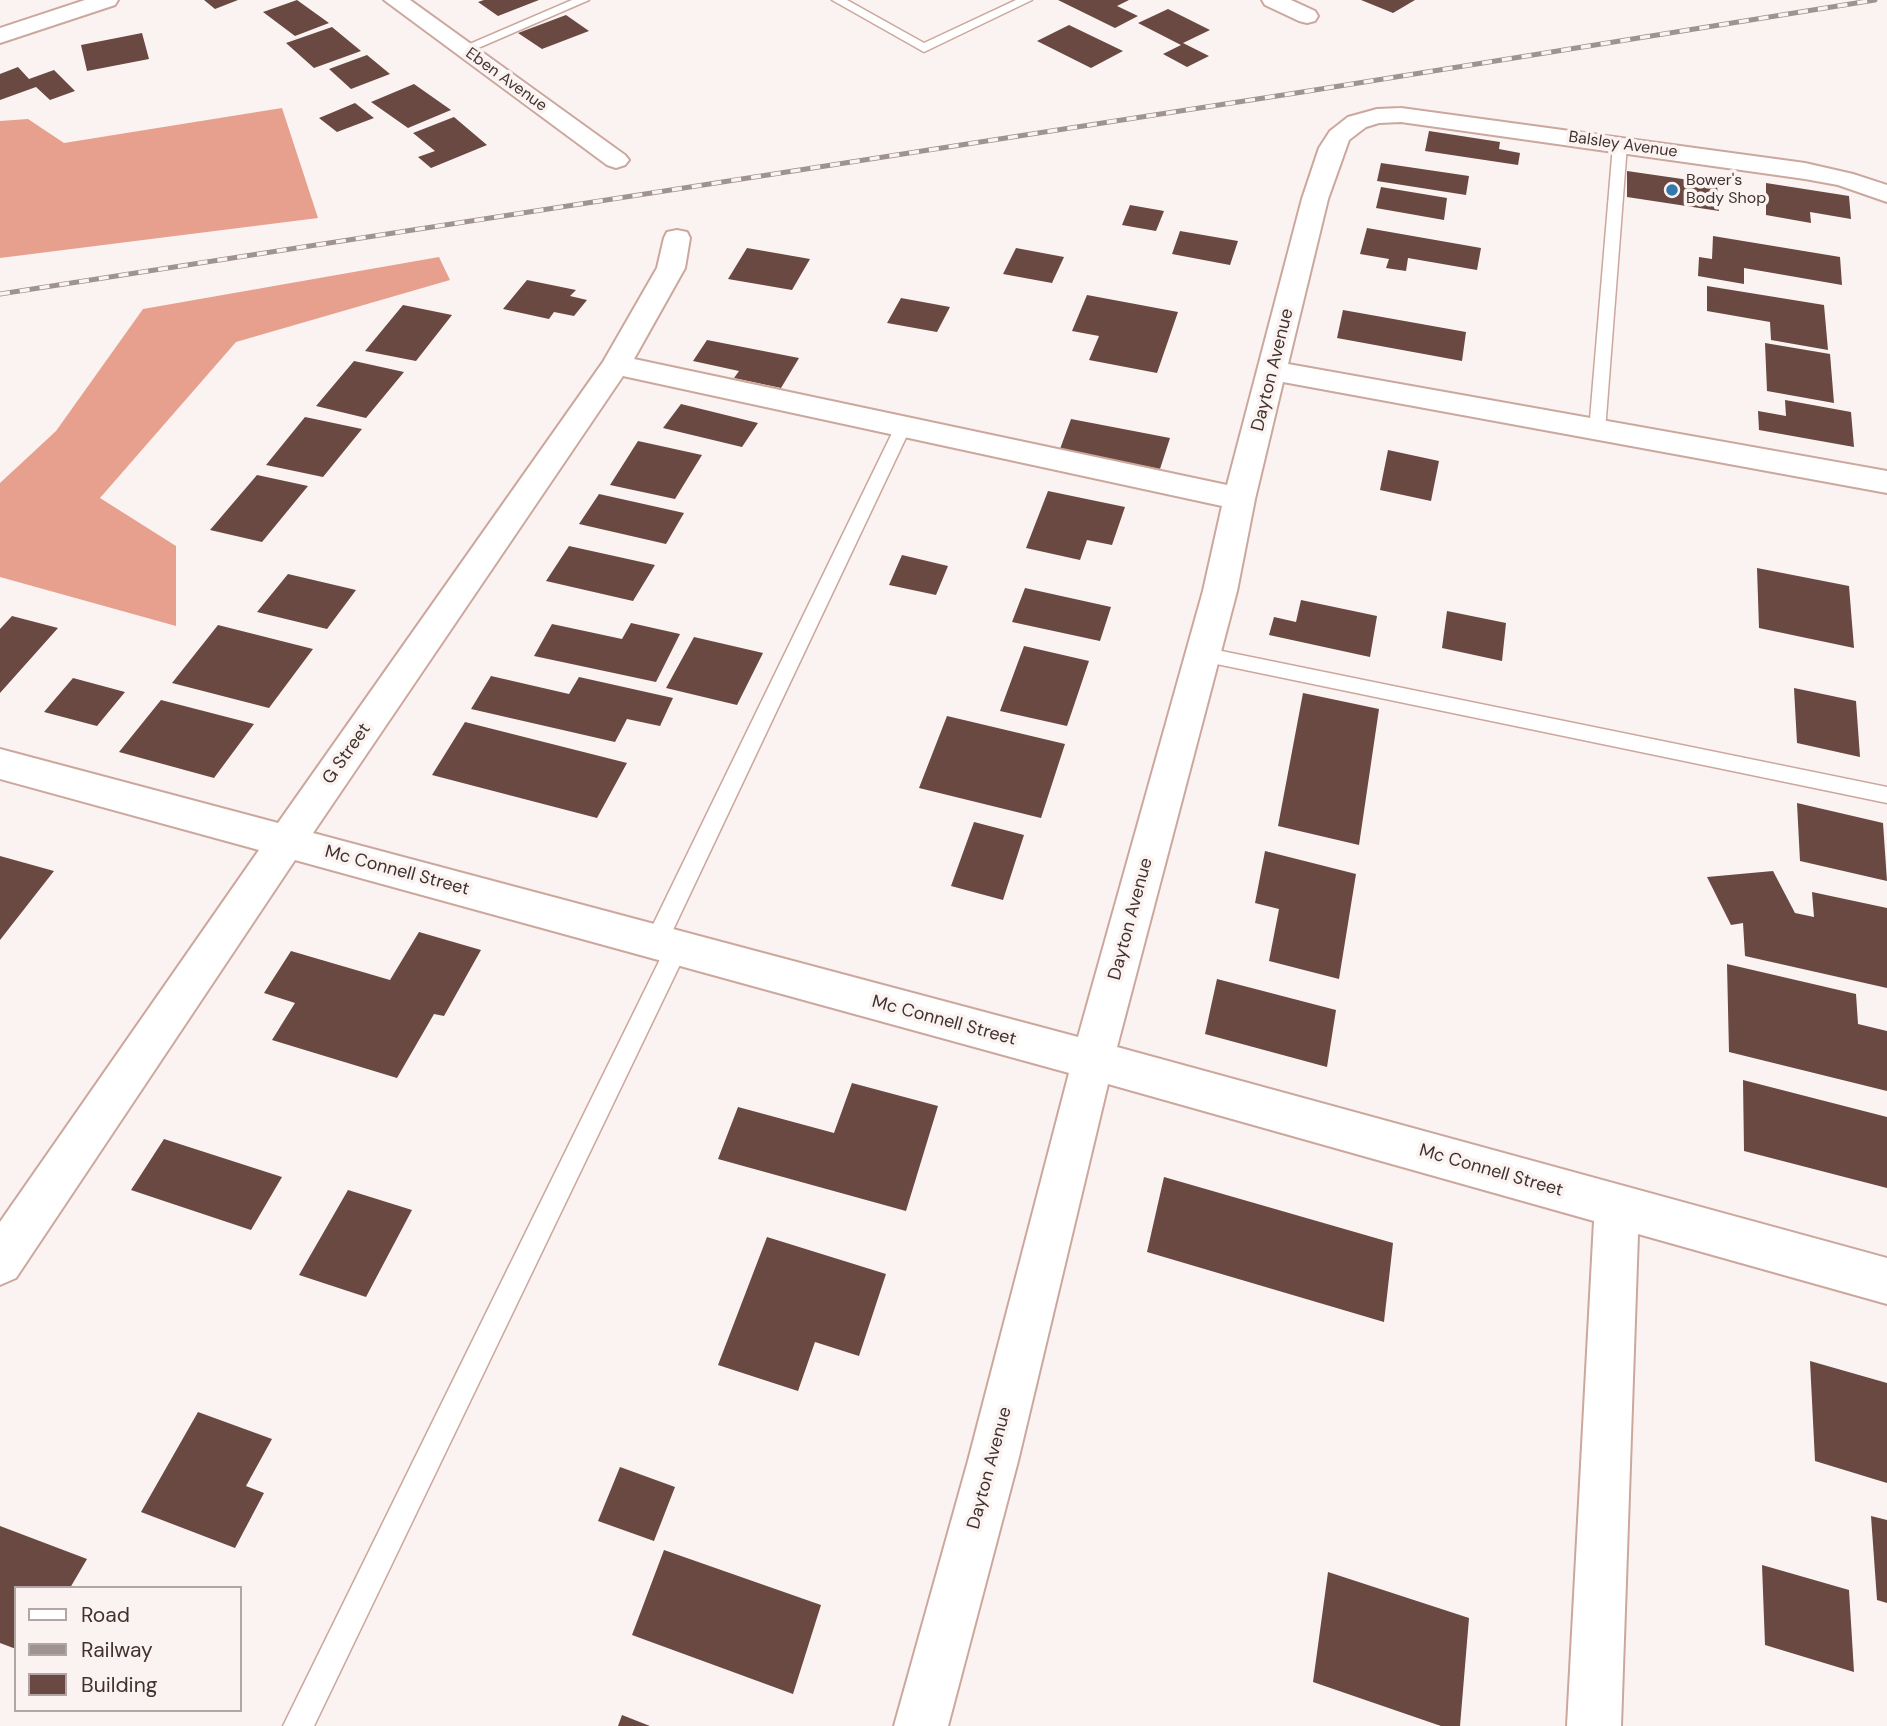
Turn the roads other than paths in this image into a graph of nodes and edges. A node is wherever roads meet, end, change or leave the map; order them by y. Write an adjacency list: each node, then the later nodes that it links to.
1 (107, 0): 8 (street)
2 (396, 0): 9 (street, Eben Avenue)
3 (583, 0): 9 (lane)
4 (838, 0): 5 (lane)
5 (1026, 0)
6 (1273, 0): 7 (street)
7 (1307, 16)
8 (0, 36)
9 (464, 49): 12 (street, Eben Avenue)
10 (1357, 122): 11 (street, Balsley Avenue); 16 (street, Dayton Avenue)
11 (1620, 145): 13 (street, Balsley Avenue); 18 (lane)
12 (616, 160)
13 (1887, 194)
14 (677, 238): 15 (street, G Street)
15 (616, 365): 17 (street); 24 (street, G Street)
16 (1274, 371): 18 (street); 20 (street, Dayton Avenue)
17 (903, 427): 20 (street); 25 (lane)
18 (1597, 431): 19 (street)
19 (1887, 482)
20 (1239, 499): 21 (street, Dayton Avenue)
21 (1202, 654): 23 (lane); 26 (street, Dayton Avenue)
22 (0, 764): 24 (street, Mc Connell Street)
23 (1887, 795)
24 (286, 842): 25 (street, Mc Connell Street); 28 (street, G Street)
25 (667, 945): 26 (street, Mc Connell Street); 30 (lane)
26 (1093, 1060): 27 (street, Mc Connell Street); 31 (street, Dayton Avenue)
27 (1617, 1206): 29 (street, Mc Connell Street); 32 (street)
28 (0, 1262)
29 (1887, 1281)
30 (298, 1726)
31 (921, 1726)
32 (1594, 1726)

